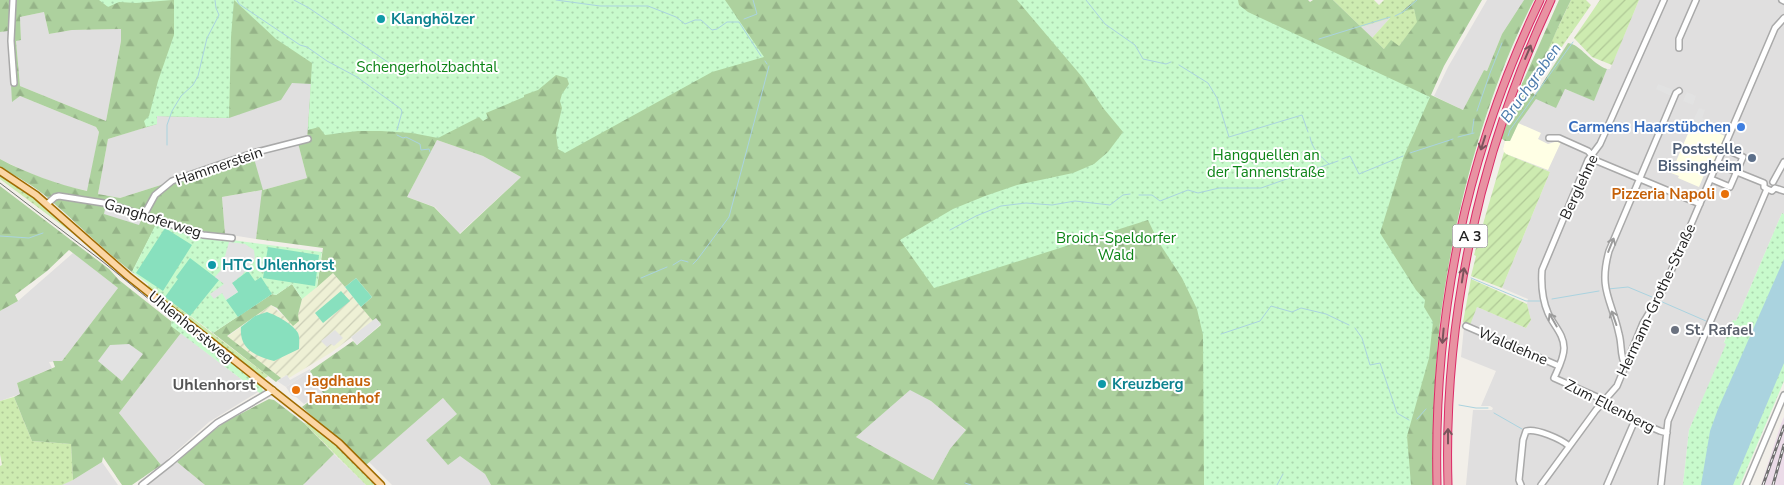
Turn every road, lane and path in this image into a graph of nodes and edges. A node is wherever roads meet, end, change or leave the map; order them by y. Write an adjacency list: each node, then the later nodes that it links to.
1 (13, 0): 8 (street)
2 (1540, 0): 41 (highway, A 3, one-way to 41)
3 (1551, 0): 42 (highway, A 3, one-way to 3)
4 (1664, 0): 13 (street, Berglehne)
5 (1696, 0): 7 (street)
6 (1784, 19): 12 (street, Hermann-Grothe-Straße)
7 (1679, 48)
8 (14, 83)
9 (1680, 91): 18 (street)
10 (1549, 138): 13 (street)
11 (308, 139): 25 (street, Hammerstein)
12 (1723, 148): 15 (street, Hermann-Grothe-Straße); 17 (street)
13 (1592, 155): 18 (street); 31 (street, Berglehne, one-way to 13)
14 (1784, 162): 20 (street)
15 (1717, 164): 17 (street); 19 (street, Hermann-Grothe-Straße)
16 (0, 171): 23 (main road, Uhlenhorstweg)
17 (1737, 172): 19 (street); 21 (street)
18 (1639, 179): 24 (street); 28 (street, one-way to 18)
19 (1711, 179): 24 (street, Hermann-Grothe-Straße)
20 (1774, 185): 21 (street); 21 (street); 22 (street)
21 (1766, 186): 37 (street)
22 (1784, 191)
23 (47, 204): 25 (street, Ganghoferweg); 33 (main road, Uhlenhorstweg)
24 (1700, 204): 29 (street, Hermann-Grothe-Straße)
25 (144, 215): 26 (street, Ganghoferweg)
26 (232, 238)
27 (1466, 326): 31 (street, Waldlehne)
28 (1621, 343): 29 (street); 30 (street)
29 (1633, 347): 30 (street, Hermann-Grothe-Straße)
30 (1625, 365): 35 (street, Hermann-Grothe-Straße)
31 (1559, 366): 32 (street, Berglehne)
32 (1554, 378): 35 (street, Zum Ellenberg)
33 (273, 390): 39 (street); 40 (main road, Uhlenhorstweg)
34 (1784, 395): 47 (street)
35 (1603, 402): 36 (street, Zum Ellenberg); 38 (street, Hermann-Grothe-Straße)
36 (1635, 420): 37 (street, Zum Ellenberg); 45 (street)
37 (1667, 433): 46 (street)
38 (1569, 446): 43 (street); 44 (street, Hermann-Grothe-Straße)
39 (142, 485)
40 (380, 485)
41 (1437, 485)
42 (1448, 485)
43 (1521, 485)
44 (1541, 485)
45 (1608, 485)
46 (1661, 485)
47 (1746, 485)

